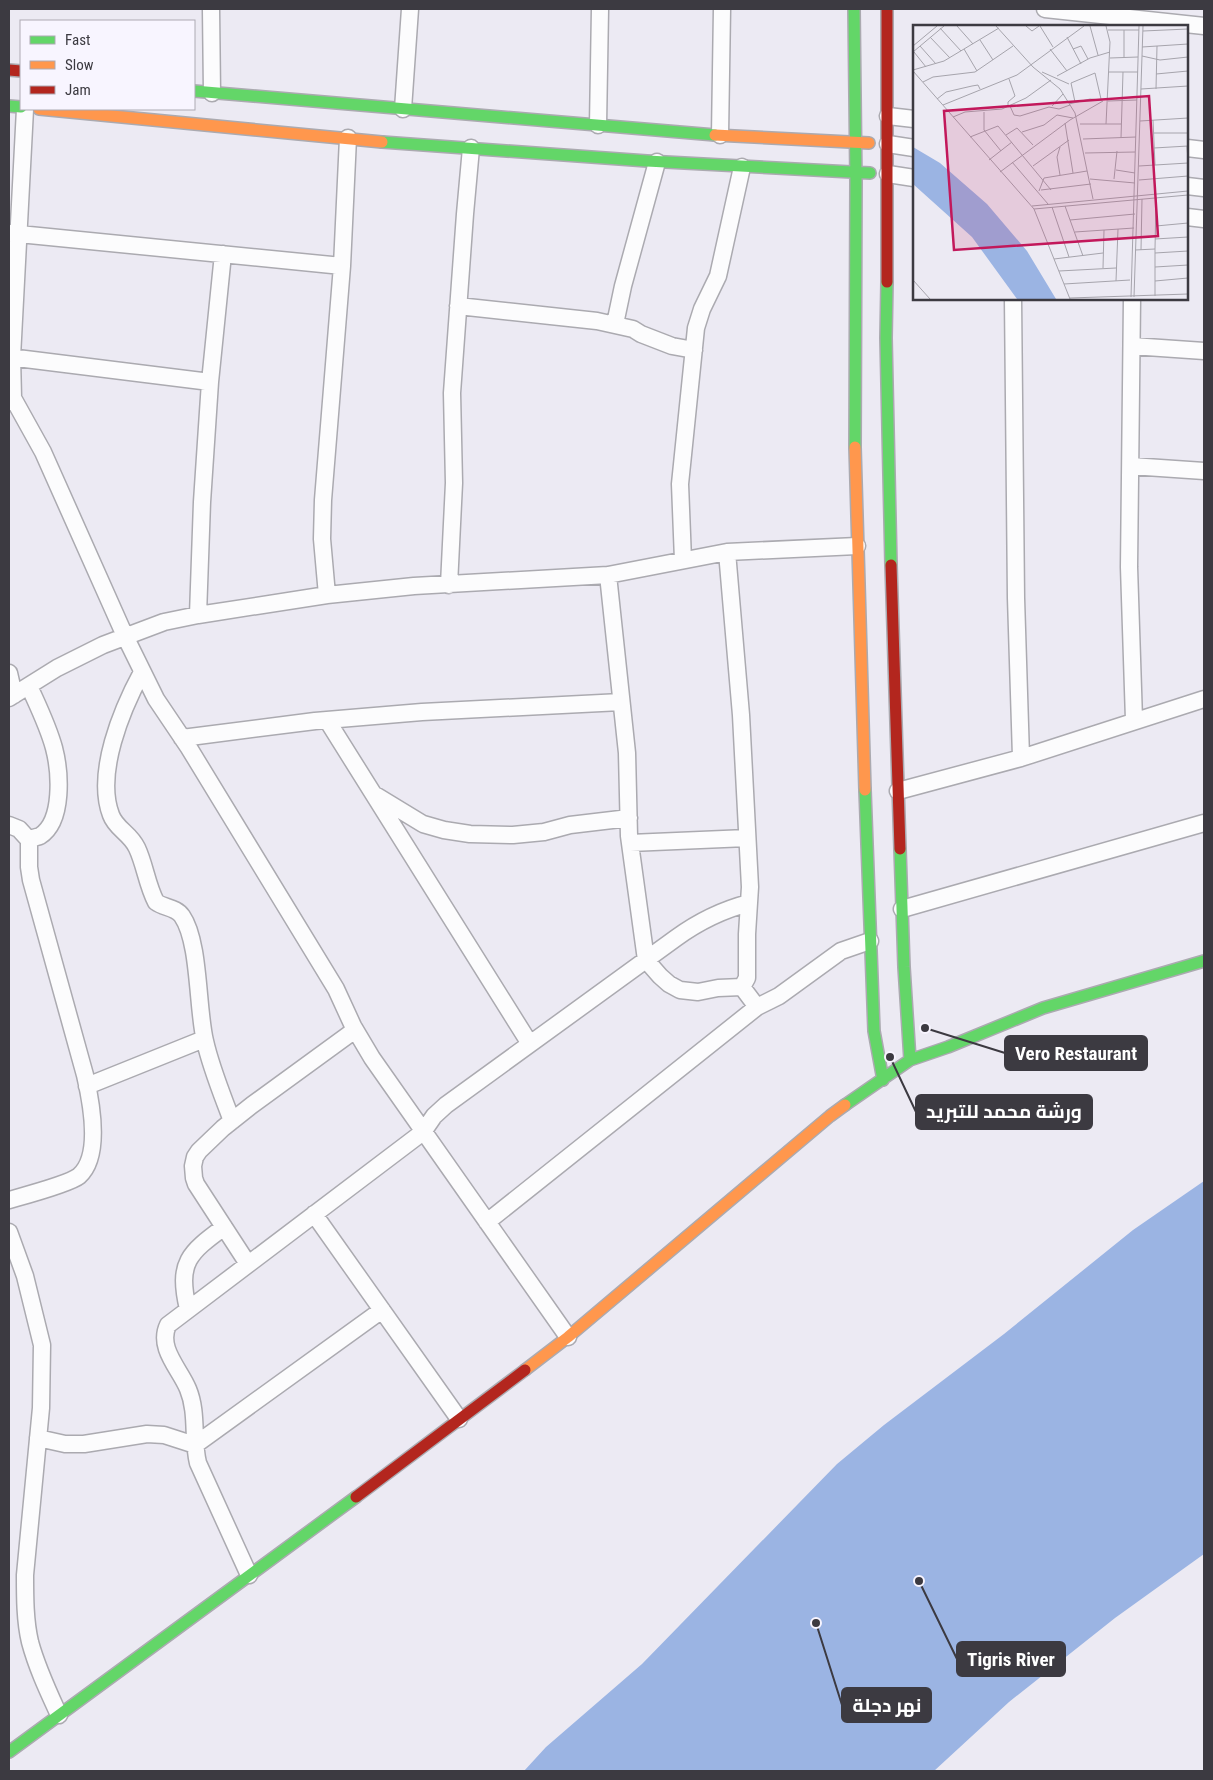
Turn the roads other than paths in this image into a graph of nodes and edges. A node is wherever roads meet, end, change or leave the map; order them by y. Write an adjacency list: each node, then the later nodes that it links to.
1 (211, 9): 11 (street)
2 (410, 9): 12 (street)
3 (600, 9): 17 (street)
4 (722, 9): 18 (street)
5 (854, 9): 20 (street)
6 (887, 9): 15 (street)
7 (1045, 9): 8 (street)
8 (1123, 14): 9 (street)
9 (1204, 26)
10 (195, 91): 11 (street)
11 (212, 93): 12 (street)
12 (403, 109): 17 (street)
13 (25, 110): 35 (street)
14 (50, 110): 19 (street)
15 (888, 116): 16 (street); 21 (street)
16 (913, 119)
17 (598, 125): 18 (street)
18 (720, 135): 20 (street)
19 (348, 138): 22 (street); 37 (street)
20 (855, 142): 21 (street); 28 (street)
21 (888, 144): 23 (street); 29 (street)
22 (471, 148): 26 (street); 40 (street)
23 (913, 148)
24 (1188, 148): 25 (street)
25 (1204, 150)
26 (657, 162): 27 (street); 41 (street)
27 (742, 167): 28 (street); 43 (street)
28 (856, 173): 29 (street); 50 (street)
29 (888, 174): 30 (street); 68 (street)
30 (913, 178)
31 (1188, 186): 32 (street)
32 (1204, 188)
33 (1188, 217): 34 (street)
34 (1204, 219)
35 (14, 234): 36 (street); 45 (street)
36 (223, 254): 37 (street); 46 (street)
37 (342, 266): 55 (street)
38 (1013, 300): 67 (street)
39 (1132, 300): 42 (street)
40 (458, 306): 41 (street); 54 (street)
41 (615, 324): 43 (street)
42 (1132, 346): 44 (street); 48 (street)
43 (694, 350): 52 (street)
44 (1204, 351)
45 (10, 357): 46 (street); 47 (street)
46 (210, 382): 56 (street)
47 (11, 400): 57 (street)
48 (1131, 466): 49 (street); 65 (street)
49 (1204, 471)
50 (857, 546): 51 (street); 78 (street)
51 (727, 552): 52 (street); 73 (street)
52 (683, 560): 53 (street)
53 (608, 576): 54 (street); 63 (street)
54 (449, 585): 55 (street)
55 (327, 595): 56 (street)
56 (198, 615): 57 (street)
57 (125, 636): 58 (street); 60 (street)
58 (142, 672): 66 (street); 84 (street)
59 (9, 674): 61 (street)
60 (30, 686): 61 (street); 74 (street)
61 (12, 697)
62 (1204, 699): 65 (street)
63 (621, 702): 64 (street); 70 (street)
64 (327, 720): 66 (street); 69 (street)
65 (1134, 720): 67 (street)
66 (182, 738): 83 (street)
67 (1021, 757): 68 (street)
68 (898, 791): 77 (street)
69 (374, 795): 70 (street); 85 (street)
70 (629, 818): 75 (street)
71 (1204, 823): 77 (street)
72 (9, 824): 74 (street)
73 (747, 838): 75 (street); 76 (street)
74 (28, 840): 88 (street)
75 (630, 843): 79 (street)
76 (749, 903): 79 (street); 81 (street)
77 (902, 909): 86 (street)
78 (870, 941): 82 (street); 87 (street)
79 (646, 960): 81 (street); 85 (street)
80 (1204, 961): 86 (street)
81 (742, 987): 82 (street)
82 (757, 1007): 93 (street)
83 (355, 1030): 89 (street); 90 (street)
84 (204, 1039): 88 (street); 89 (street)
85 (530, 1044): 90 (street)
86 (910, 1060): 87 (street)
87 (883, 1080): 99 (street)
88 (88, 1086): 91 (street)
89 (232, 1121): 94 (street)
90 (423, 1132): 92 (street); 93 (street)
91 (9, 1200)
92 (314, 1214): 96 (street); 98 (street)
93 (487, 1222): 99 (street)
94 (224, 1227): 96 (street); 97 (street)
95 (9, 1232): 101 (street)
96 (248, 1264): 97 (street)
97 (188, 1309): 102 (street)
98 (382, 1310): 100 (street); 102 (street)
99 (568, 1337): 100 (street)
100 (459, 1419): 103 (street)
101 (38, 1438): 102 (street); 104 (street)
102 (195, 1445): 103 (street)
103 (249, 1575): 104 (street)
104 (59, 1715): 105 (street)
105 (9, 1752)

